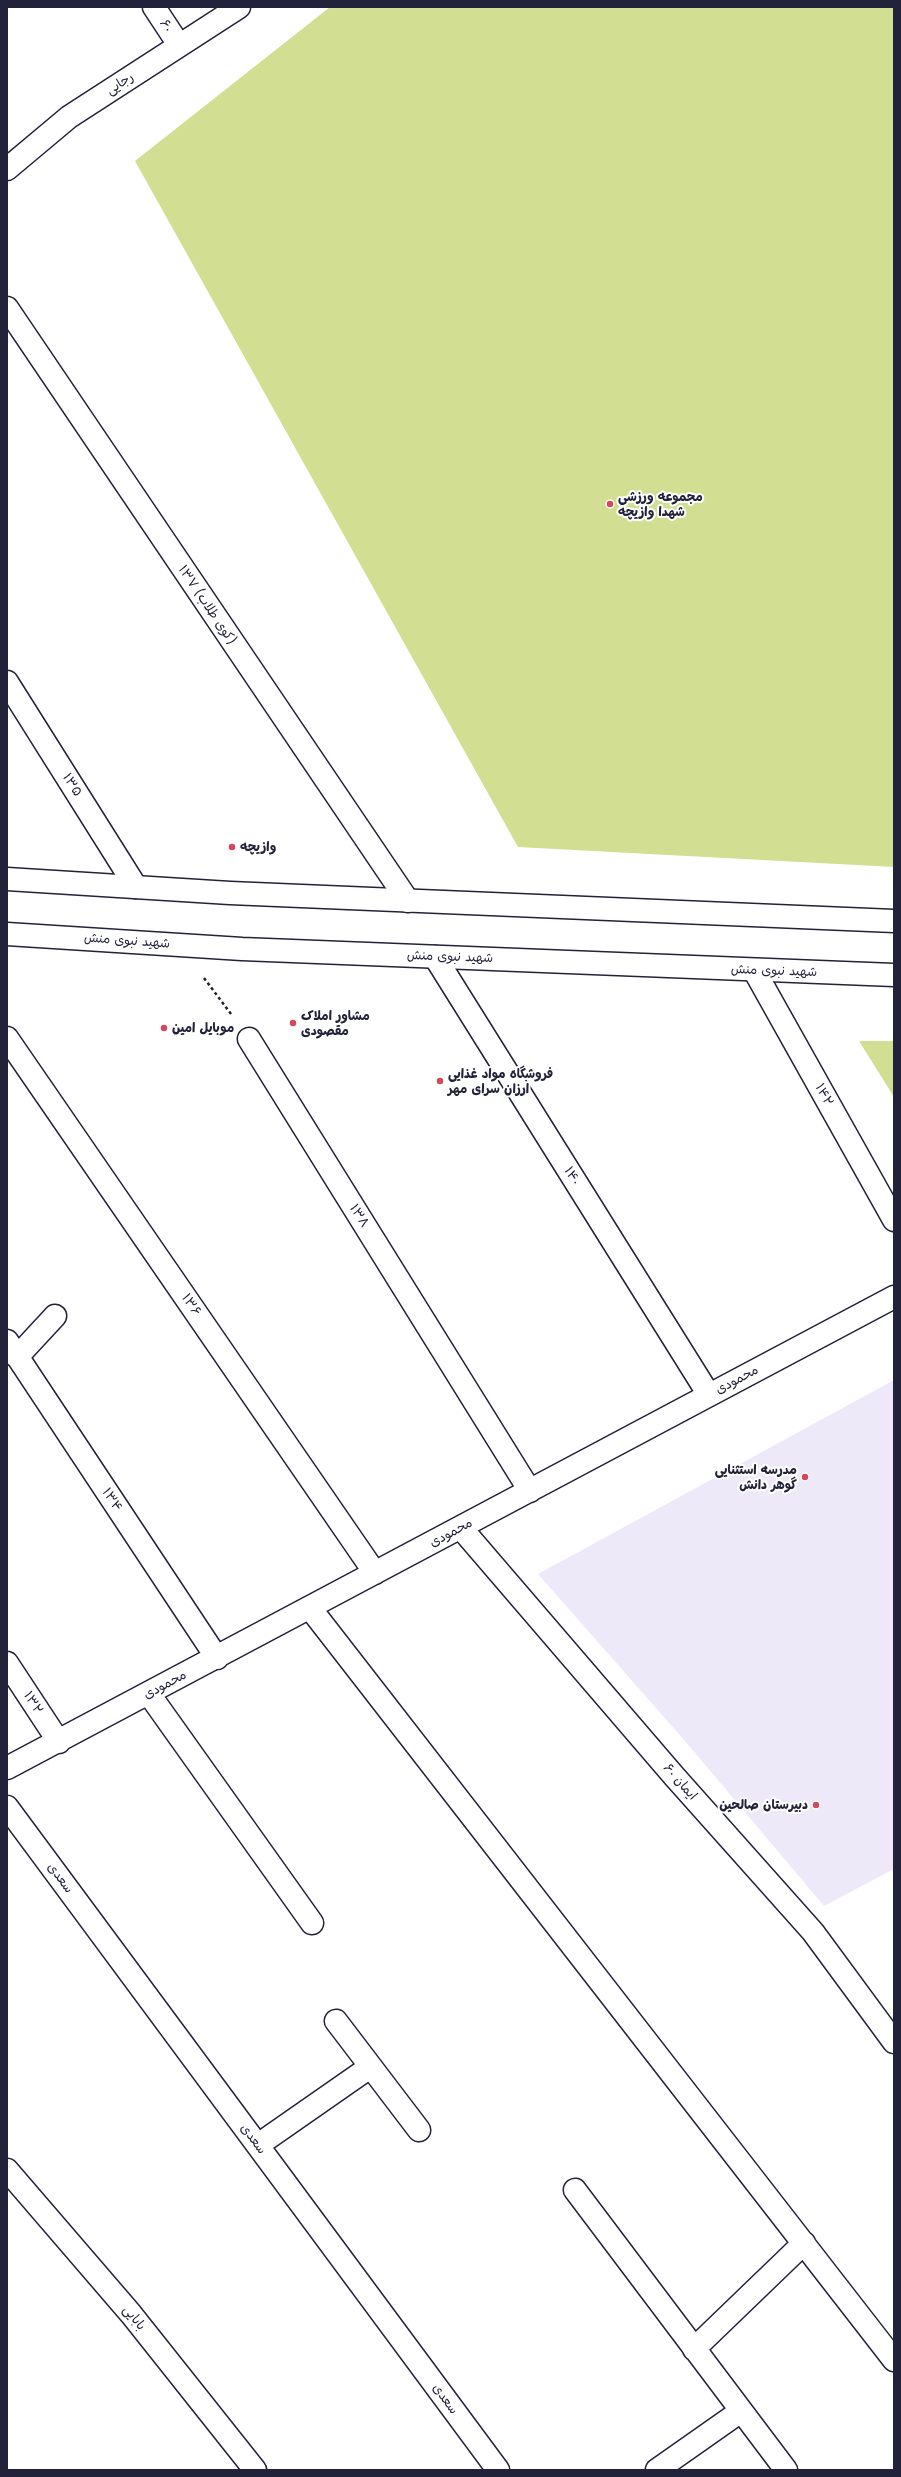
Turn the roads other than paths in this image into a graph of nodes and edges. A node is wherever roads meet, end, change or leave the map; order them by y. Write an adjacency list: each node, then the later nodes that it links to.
1 (154, 7): 3 (street, ۶۰)
2 (239, 7): 3 (street, رجایی)
3 (179, 45): 4 (street, رجایی)
4 (7, 169)
5 (7, 308): 9 (street, ۱۳۷ (کوی طلاب))
6 (7, 682): 8 (street, ۱۳۵)
7 (7, 879): 8 (street)
8 (136, 887): 9 (street)
9 (408, 901): 10 (street)
10 (894, 921)
11 (7, 934): 12 (street, شهید نبوی منش)
12 (435, 957): 13 (street, شهید نبوی منش); 21 (street, ۱۴۰)
13 (754, 970): 14 (street, شهید نبوی منش); 17 (street, ۱۴۲)
14 (894, 975)
15 (7, 1038): 24 (street, ۱۳۶)
16 (249, 1039): 22 (street, ۱۳۸)
17 (894, 1220)
18 (894, 1296): 21 (street, محمودی)
19 (54, 1316): 20 (street)
20 (12, 1349): 26 (street, ۱۳۴)
21 (709, 1395): 22 (street, محمودی)
22 (530, 1491): 23 (street, محمودی)
23 (461, 1528): 24 (street, محمودی); 34 (street, ایمان ۶۰)
24 (375, 1573): 25 (street, محمودی)
25 (310, 1608): 26 (street, محمودی); 40 (street)
26 (217, 1658): 28 (street, محمودی)
27 (7, 1663): 29 (street, ۱۳۲)
28 (149, 1694): 29 (street, محمودی); 32 (street)
29 (59, 1742): 30 (street, محمودی)
30 (7, 1768)
31 (7, 1807): 37 (street, سعدی)
32 (312, 1923)
33 (336, 2021): 35 (street)
34 (894, 2042)
35 (370, 2067): 36 (street); 37 (street)
36 (419, 2130)
37 (258, 2145): 45 (street, سعدی)
38 (7, 2170): 44 (street, بابایی)
39 (575, 2190): 41 (street)
40 (804, 2243): 41 (street); 42 (street)
41 (694, 2349): 43 (street)
42 (894, 2360)
43 (741, 2411): 46 (street); 47 (street)
44 (255, 2470)
45 (498, 2470)
46 (657, 2470)
47 (786, 2470)

